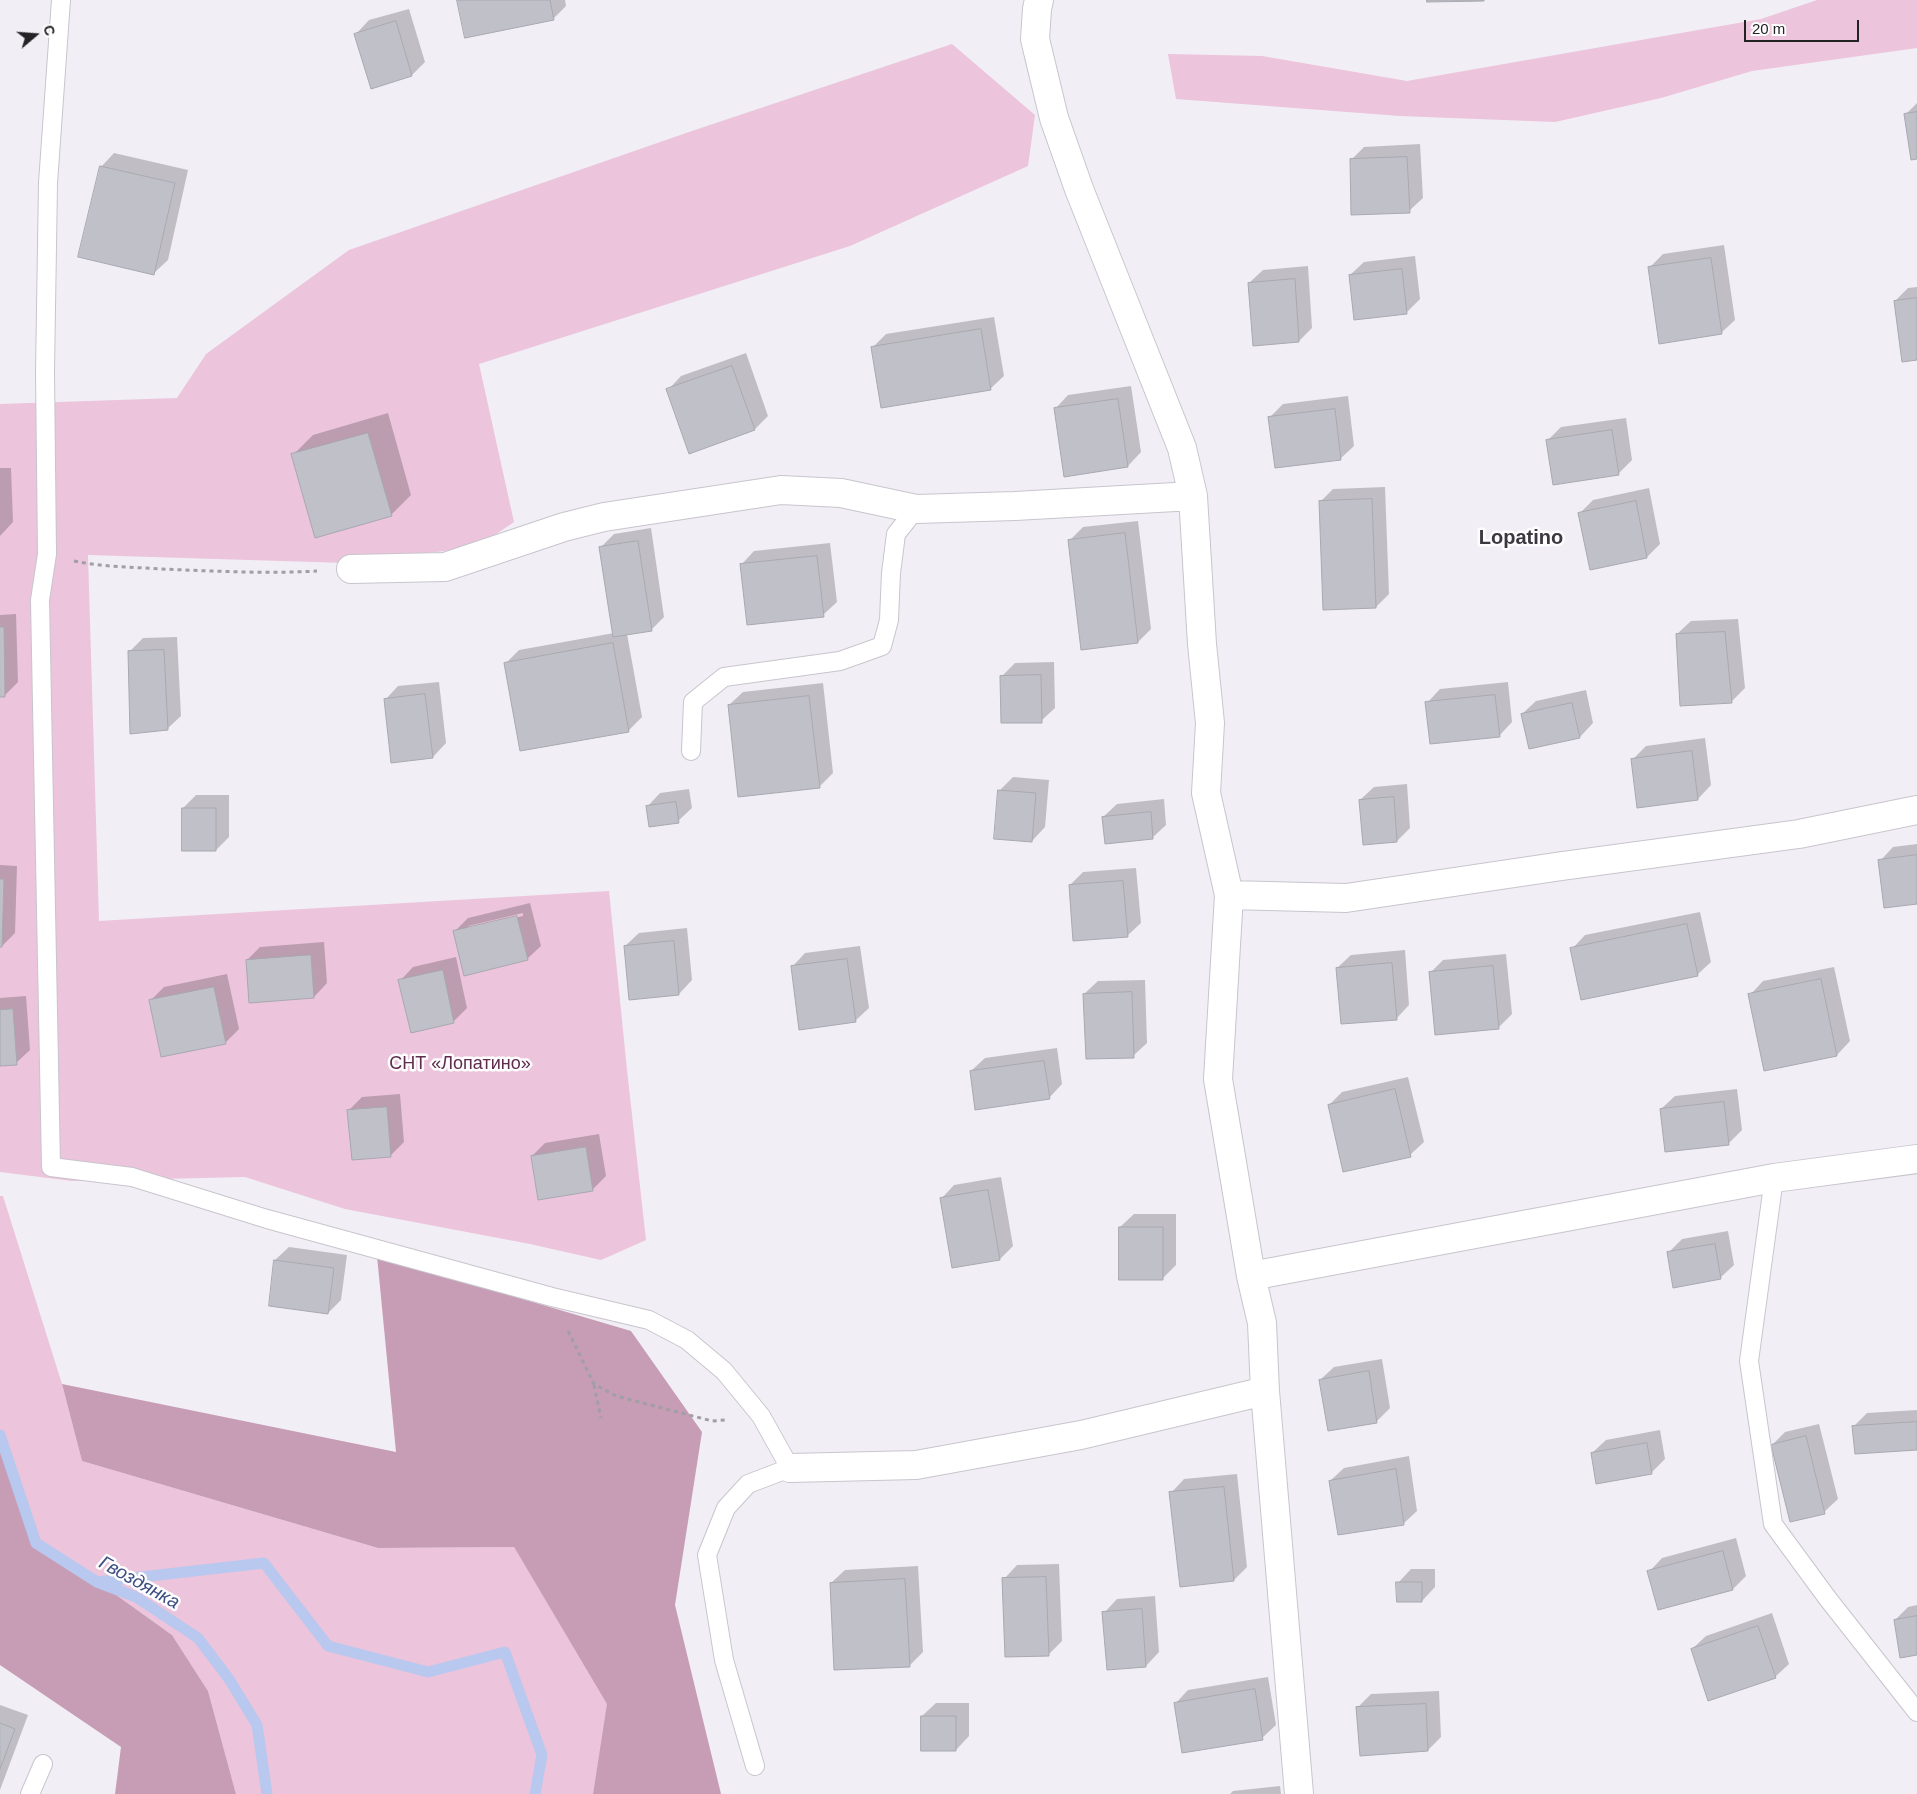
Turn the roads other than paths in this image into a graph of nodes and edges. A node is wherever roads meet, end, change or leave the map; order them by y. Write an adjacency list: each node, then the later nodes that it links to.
1 (61, 0): 13 (lane)
2 (1040, 0): 3 (street)
3 (1193, 496): 4 (street); 8 (street)
4 (916, 509): 5 (street); 6 (lane)
5 (351, 569)
6 (691, 751)
7 (1917, 810): 8 (street)
8 (1229, 895): 11 (street)
9 (1917, 1159): 10 (street)
10 (1774, 1178): 11 (street); 14 (lane)
11 (1251, 1276): 12 (street)
12 (1264, 1391): 13 (street); 18 (street)
13 (790, 1468): 16 (lane)
14 (1917, 1712)
15 (43, 1764): 17 (lane)
16 (755, 1766)
17 (30, 1794)
18 (1299, 1794)

